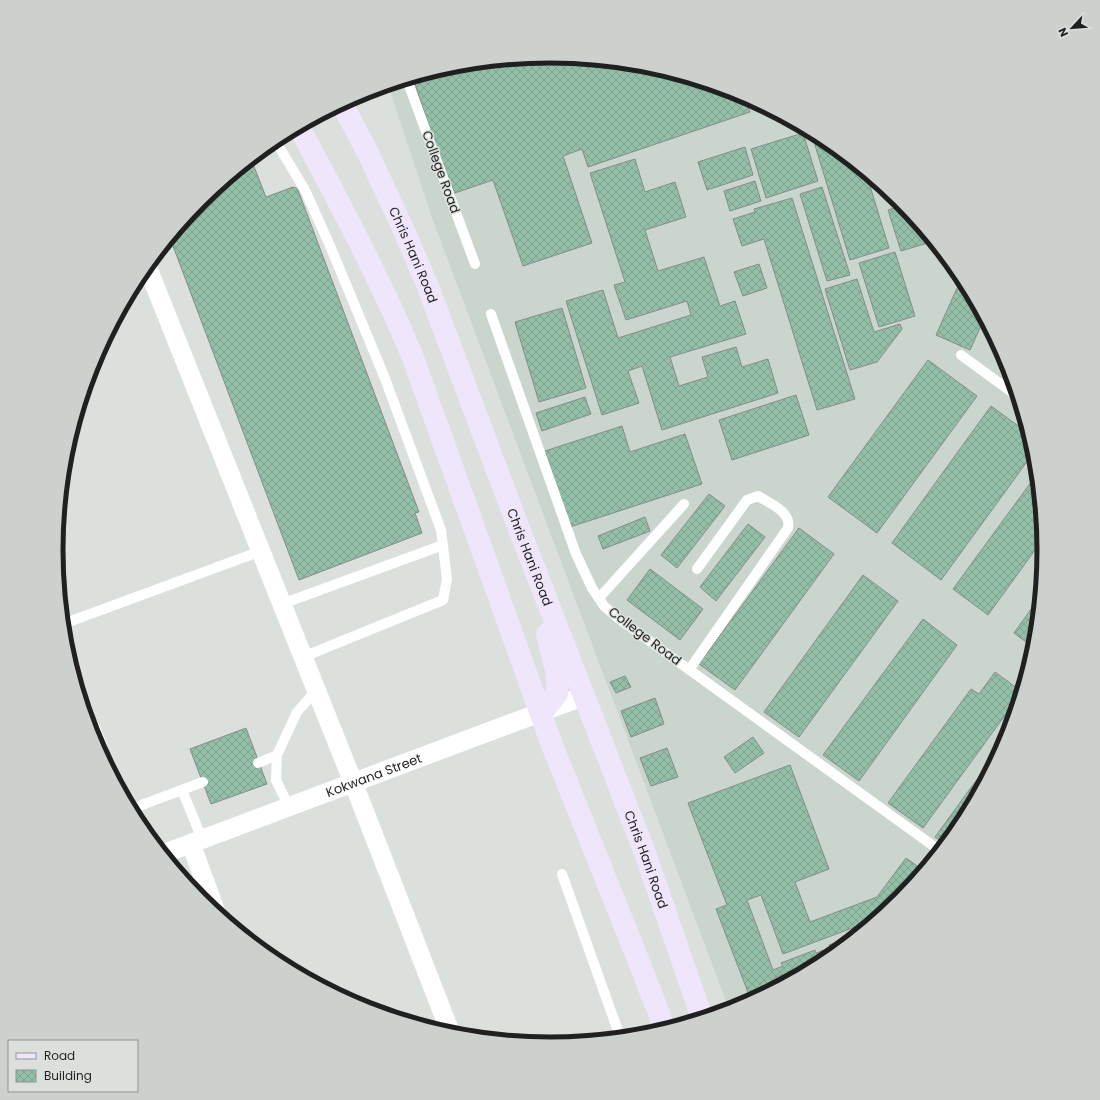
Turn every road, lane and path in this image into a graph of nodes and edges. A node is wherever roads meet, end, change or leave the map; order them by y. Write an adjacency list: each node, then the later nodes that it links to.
1 (409, 84): 5 (lane, College Road)
2 (345, 109): 11 (main road, Chris Hani Road)
3 (302, 131): 22 (main road)
4 (278, 146): 12 (lane)
5 (475, 264)
6 (150, 273): 13 (street)
7 (491, 314): 15 (lane, College Road)
8 (961, 355): 9 (lane)
9 (1010, 391)
10 (684, 504): 15 (lane)
11 (518, 526): 21 (main road, Chris Hani Road); 22 (main road)
12 (443, 545): 16 (lane); 18 (lane)
13 (261, 551): 16 (street); 17 (lane)
14 (696, 569): 19 (lane)
15 (599, 598): 19 (lane, College Road)
16 (282, 604): 18 (street)
17 (68, 622)
18 (303, 657): 20 (street)
19 (689, 670): 31 (lane, College Road)
20 (316, 690): 23 (lane); 26 (street)
21 (584, 696): 22 (street, Kokwana Street); 35 (main road, Chris Hani Road)
22 (540, 713): 26 (street, Kokwana Street); 36 (main road)
23 (277, 755): 24 (lane); 29 (lane)
24 (258, 763)
25 (203, 782): 27 (lane)
26 (353, 782): 29 (street, Kokwana Street); 37 (street)
27 (182, 790): 28 (lane); 30 (lane)
28 (136, 807)
29 (289, 807): 30 (street, Kokwana Street)
30 (196, 842): 32 (street, Kokwana Street); 34 (street)
31 (935, 847)
32 (169, 852)
33 (562, 874): 38 (lane)
34 (213, 900)
35 (700, 1013)
36 (663, 1023)
37 (448, 1026)
38 (618, 1032)

